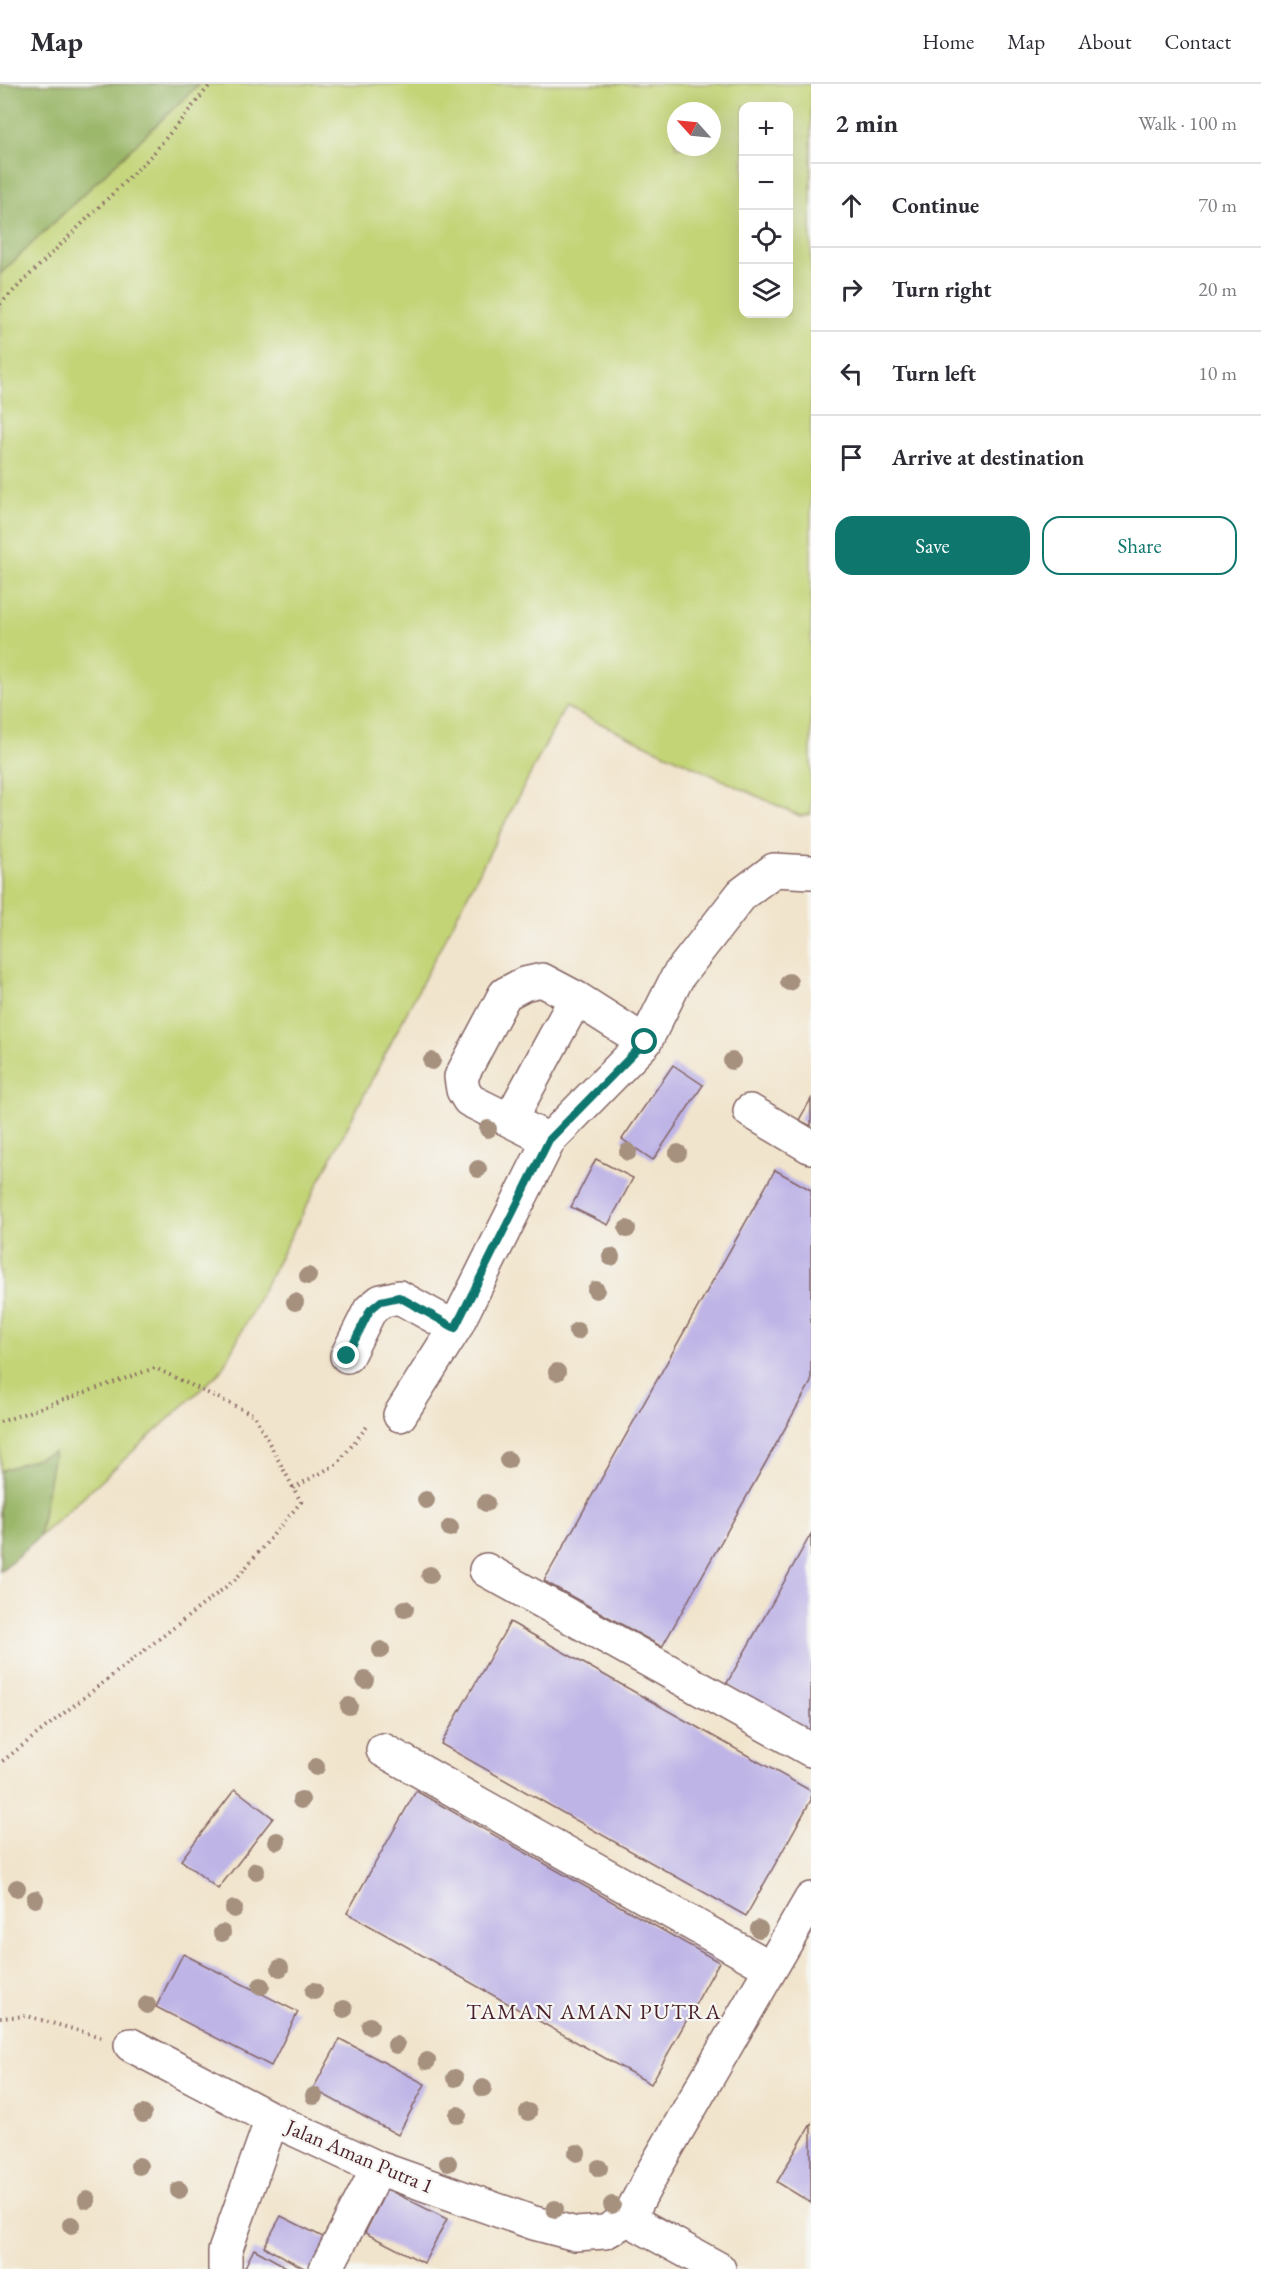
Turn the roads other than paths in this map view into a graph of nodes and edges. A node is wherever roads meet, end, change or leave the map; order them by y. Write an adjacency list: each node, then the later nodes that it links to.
1 (811, 872): 3 (street)
2 (576, 998): 3 (street); 5 (street); 5 (street)
3 (645, 1042): 6 (street)
4 (750, 1112): 7 (street)
5 (510, 1120): 6 (street)
6 (549, 1140): 8 (street)
7 (811, 1147)
8 (455, 1328): 9 (street); 10 (street)
9 (347, 1356)
10 (400, 1415)
11 (486, 1570): 13 (street)
12 (383, 1750): 15 (street)
13 (811, 1750)
14 (811, 1899): 15 (street)
15 (771, 1968): 19 (street)
16 (131, 2045): 17 (street, Jalan Aman Putra 1)
17 (272, 2119): 18 (street, Jalan Aman Putra 1); 20 (street)
18 (378, 2168): 19 (street, Jalan Aman Putra 1); 21 (street)
19 (628, 2219): 22 (street)
20 (225, 2269)
21 (326, 2269)
22 (718, 2269)

